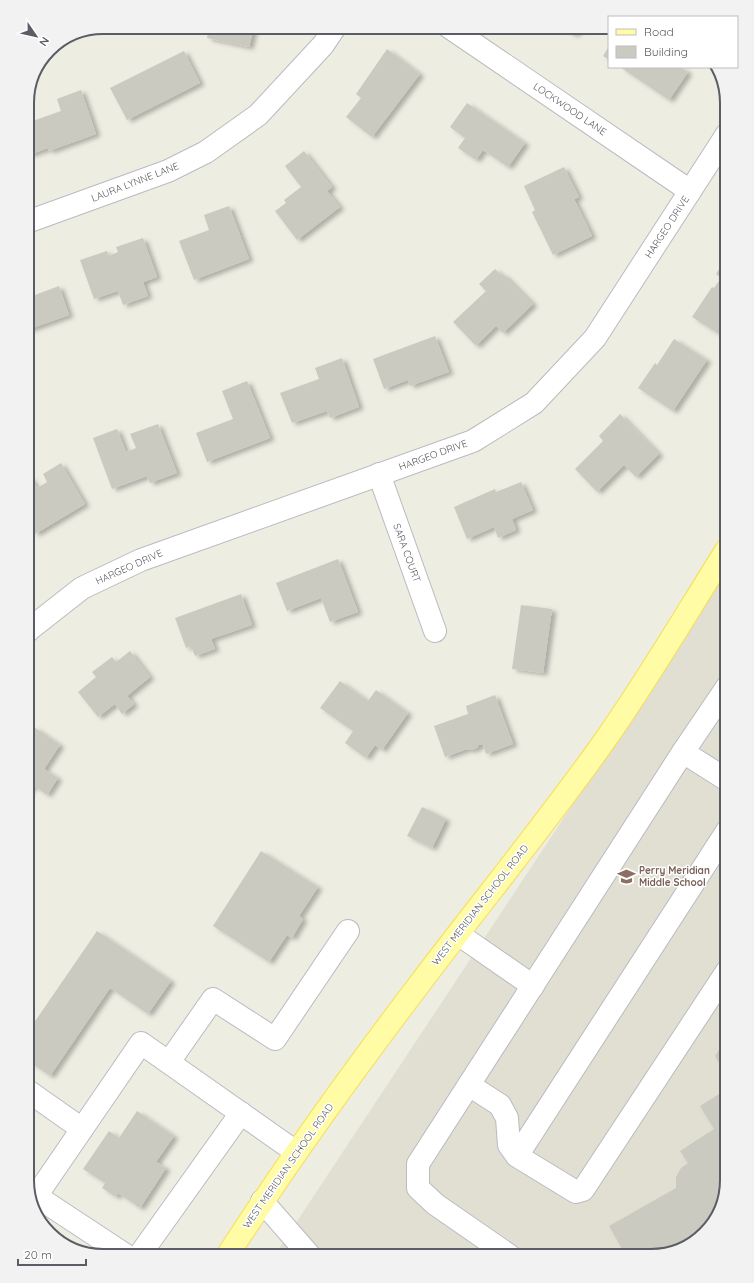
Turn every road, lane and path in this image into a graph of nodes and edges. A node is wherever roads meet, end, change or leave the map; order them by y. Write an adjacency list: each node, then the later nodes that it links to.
1 (330, 34): 5 (street, LAURA LYNNE LANE)
2 (459, 34): 4 (street, LOCKWOOD LANE)
3 (720, 145): 4 (street, HARGEO DRIVE)
4 (690, 191): 6 (street, HARGEO DRIVE)
5 (34, 219)
6 (379, 474): 8 (street, HARGEO DRIVE); 9 (street, SARA COURT)
7 (720, 560): 15 (main road, WEST MERIDIAN SCHOOL ROAD)
8 (34, 626)
9 (435, 631)
10 (720, 701): 11 (street)
11 (683, 752): 12 (street); 17 (street)
12 (720, 776)
13 (720, 842): 24 (street)
14 (348, 931): 18 (street)
15 (458, 934): 17 (street); 23 (main road, WEST MERIDIAN SCHOOL ROAD)
16 (720, 981): 24 (street)
17 (533, 986): 19 (street)
18 (169, 1062): 21 (street); 22 (street)
19 (469, 1085): 24 (street); 32 (street)
20 (34, 1095): 22 (street)
21 (241, 1113): 23 (street); 29 (street)
22 (82, 1129): 25 (street)
23 (296, 1152): 27 (main road, WEST MERIDIAN SCHOOL ROAD)
24 (517, 1156)
25 (36, 1196)
26 (38, 1201): 28 (street)
27 (262, 1201): 30 (main road, WEST MERIDIAN SCHOOL ROAD); 31 (street)
28 (116, 1249)
29 (144, 1249)
30 (231, 1249)
31 (304, 1249)
32 (500, 1249)

